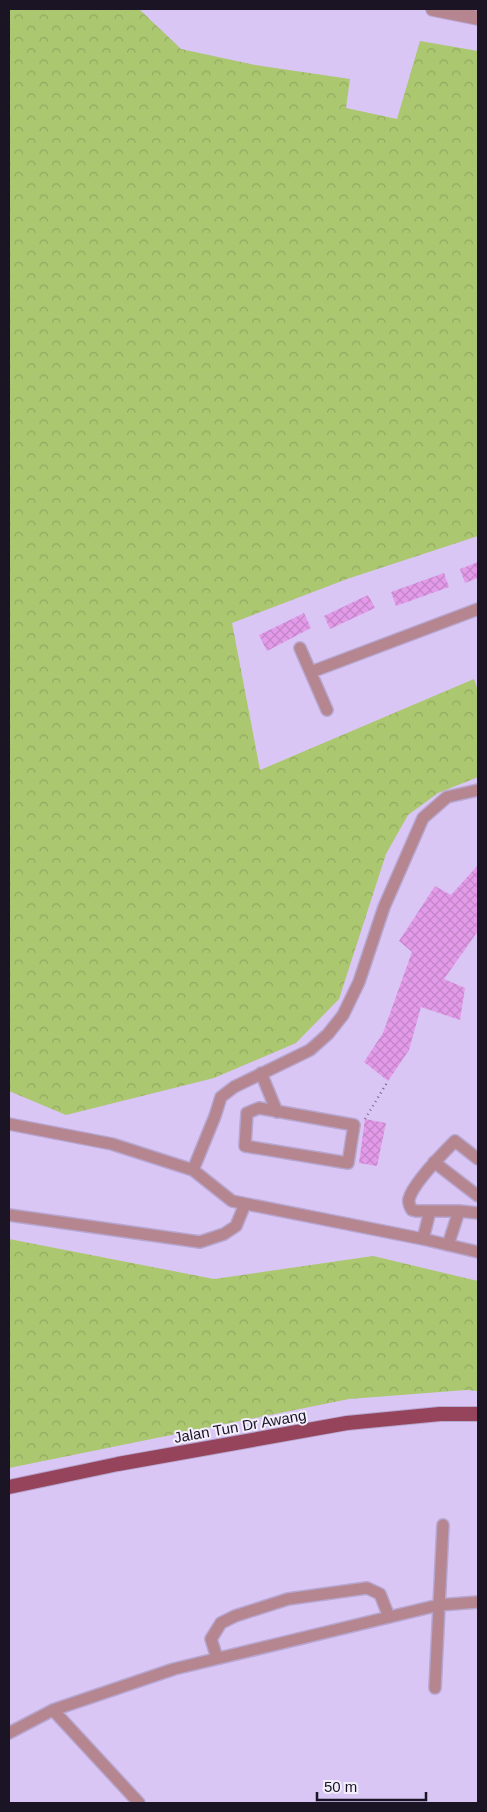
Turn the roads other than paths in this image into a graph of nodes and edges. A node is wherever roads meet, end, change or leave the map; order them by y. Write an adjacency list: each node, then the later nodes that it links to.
1 (433, 9): 2 (street)
2 (478, 18)
3 (478, 609): 5 (street)
4 (300, 648): 5 (street)
5 (311, 672): 6 (street)
6 (327, 710)
7 (478, 790): 8 (street)
8 (262, 1073): 9 (street); 13 (street)
9 (277, 1112): 9 (street)
10 (9, 1124): 13 (street)
11 (478, 1159): 12 (street)
12 (434, 1162): 14 (street); 16 (street)
13 (192, 1170): 15 (street)
14 (478, 1196)
15 (245, 1204): 19 (street); 20 (street)
16 (430, 1211): 17 (street); 20 (street)
17 (459, 1211): 18 (street); 21 (street)
18 (478, 1213)
19 (9, 1215)
20 (423, 1239): 21 (street)
21 (448, 1245): 22 (street)
22 (478, 1252)
23 (478, 1414): 24 (main road, Jalan Tun Dr Awang)
24 (9, 1487)
25 (443, 1525): 27 (street)
26 (478, 1602): 27 (street)
27 (439, 1605): 28 (street); 30 (street)
28 (389, 1616): 29 (street); 29 (street)
29 (217, 1658): 31 (street)
30 (435, 1688)
31 (53, 1710): 32 (street); 33 (street)
32 (9, 1733)
33 (138, 1803)

